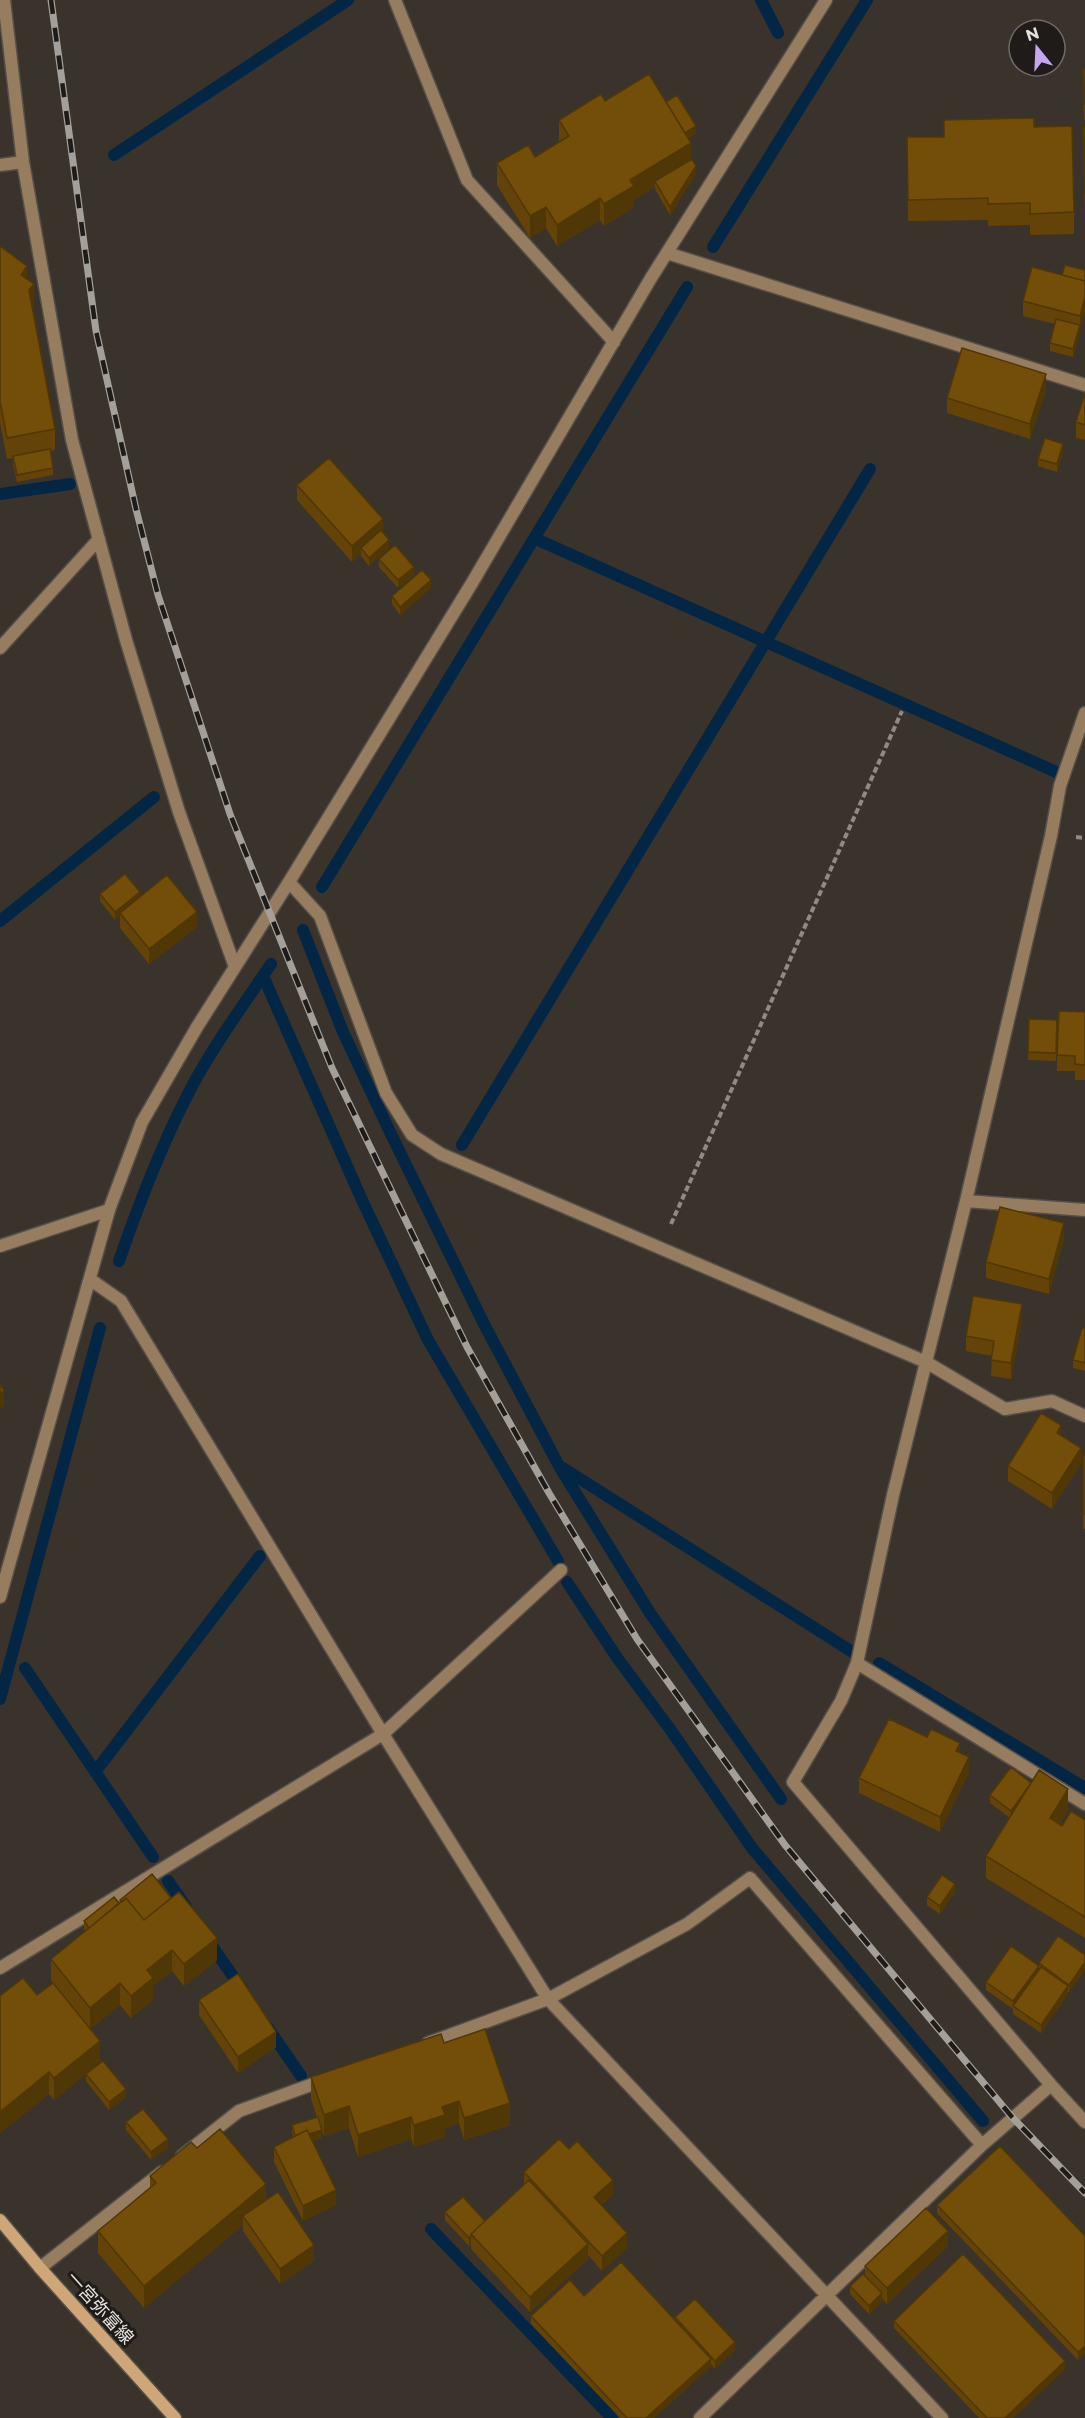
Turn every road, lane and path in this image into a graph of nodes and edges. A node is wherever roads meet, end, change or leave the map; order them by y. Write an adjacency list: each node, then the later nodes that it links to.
1 (4, 0): 4 (street)
2 (395, 0): 7 (street)
3 (826, 0): 6 (street)
4 (23, 162): 5 (street); 9 (street)
5 (0, 165)
6 (667, 253): 7 (street); 8 (street)
7 (614, 342): 13 (street)
8 (1085, 385)
9 (99, 539): 10 (street); 14 (street)
10 (0, 648)
11 (902, 711): 19 (path)
12 (1085, 713): 15 (street)
13 (289, 882): 14 (street); 19 (street)
14 (235, 967): 16 (street)
15 (966, 1201): 17 (street); 21 (street)
16 (109, 1210): 18 (street); 20 (street)
17 (1085, 1210)
18 (0, 1246)
19 (661, 1247): 21 (street)
20 (91, 1280): 24 (street); 26 (street)
21 (926, 1362): 22 (street); 25 (street)
22 (1085, 1416)
23 (561, 1570): 26 (street)
24 (0, 1597)
25 (857, 1663): 27 (street); 32 (street)
26 (383, 1734): 28 (street); 29 (street)
27 (1085, 1804)
28 (0, 1968)
29 (548, 1999): 30 (street); 34 (street); 37 (street)
30 (416, 2047)
31 (339, 2075): 36 (street)
32 (1051, 2085): 33 (street); 34 (street)
33 (1083, 2117)
34 (982, 2145): 37 (street)
35 (0, 2220): 36 (main road, 一宮弥富線)
36 (40, 2268): 38 (main road, 一宮弥富線)
37 (826, 2296): 39 (street); 40 (street)
38 (175, 2418)
39 (700, 2418)
40 (942, 2418)

